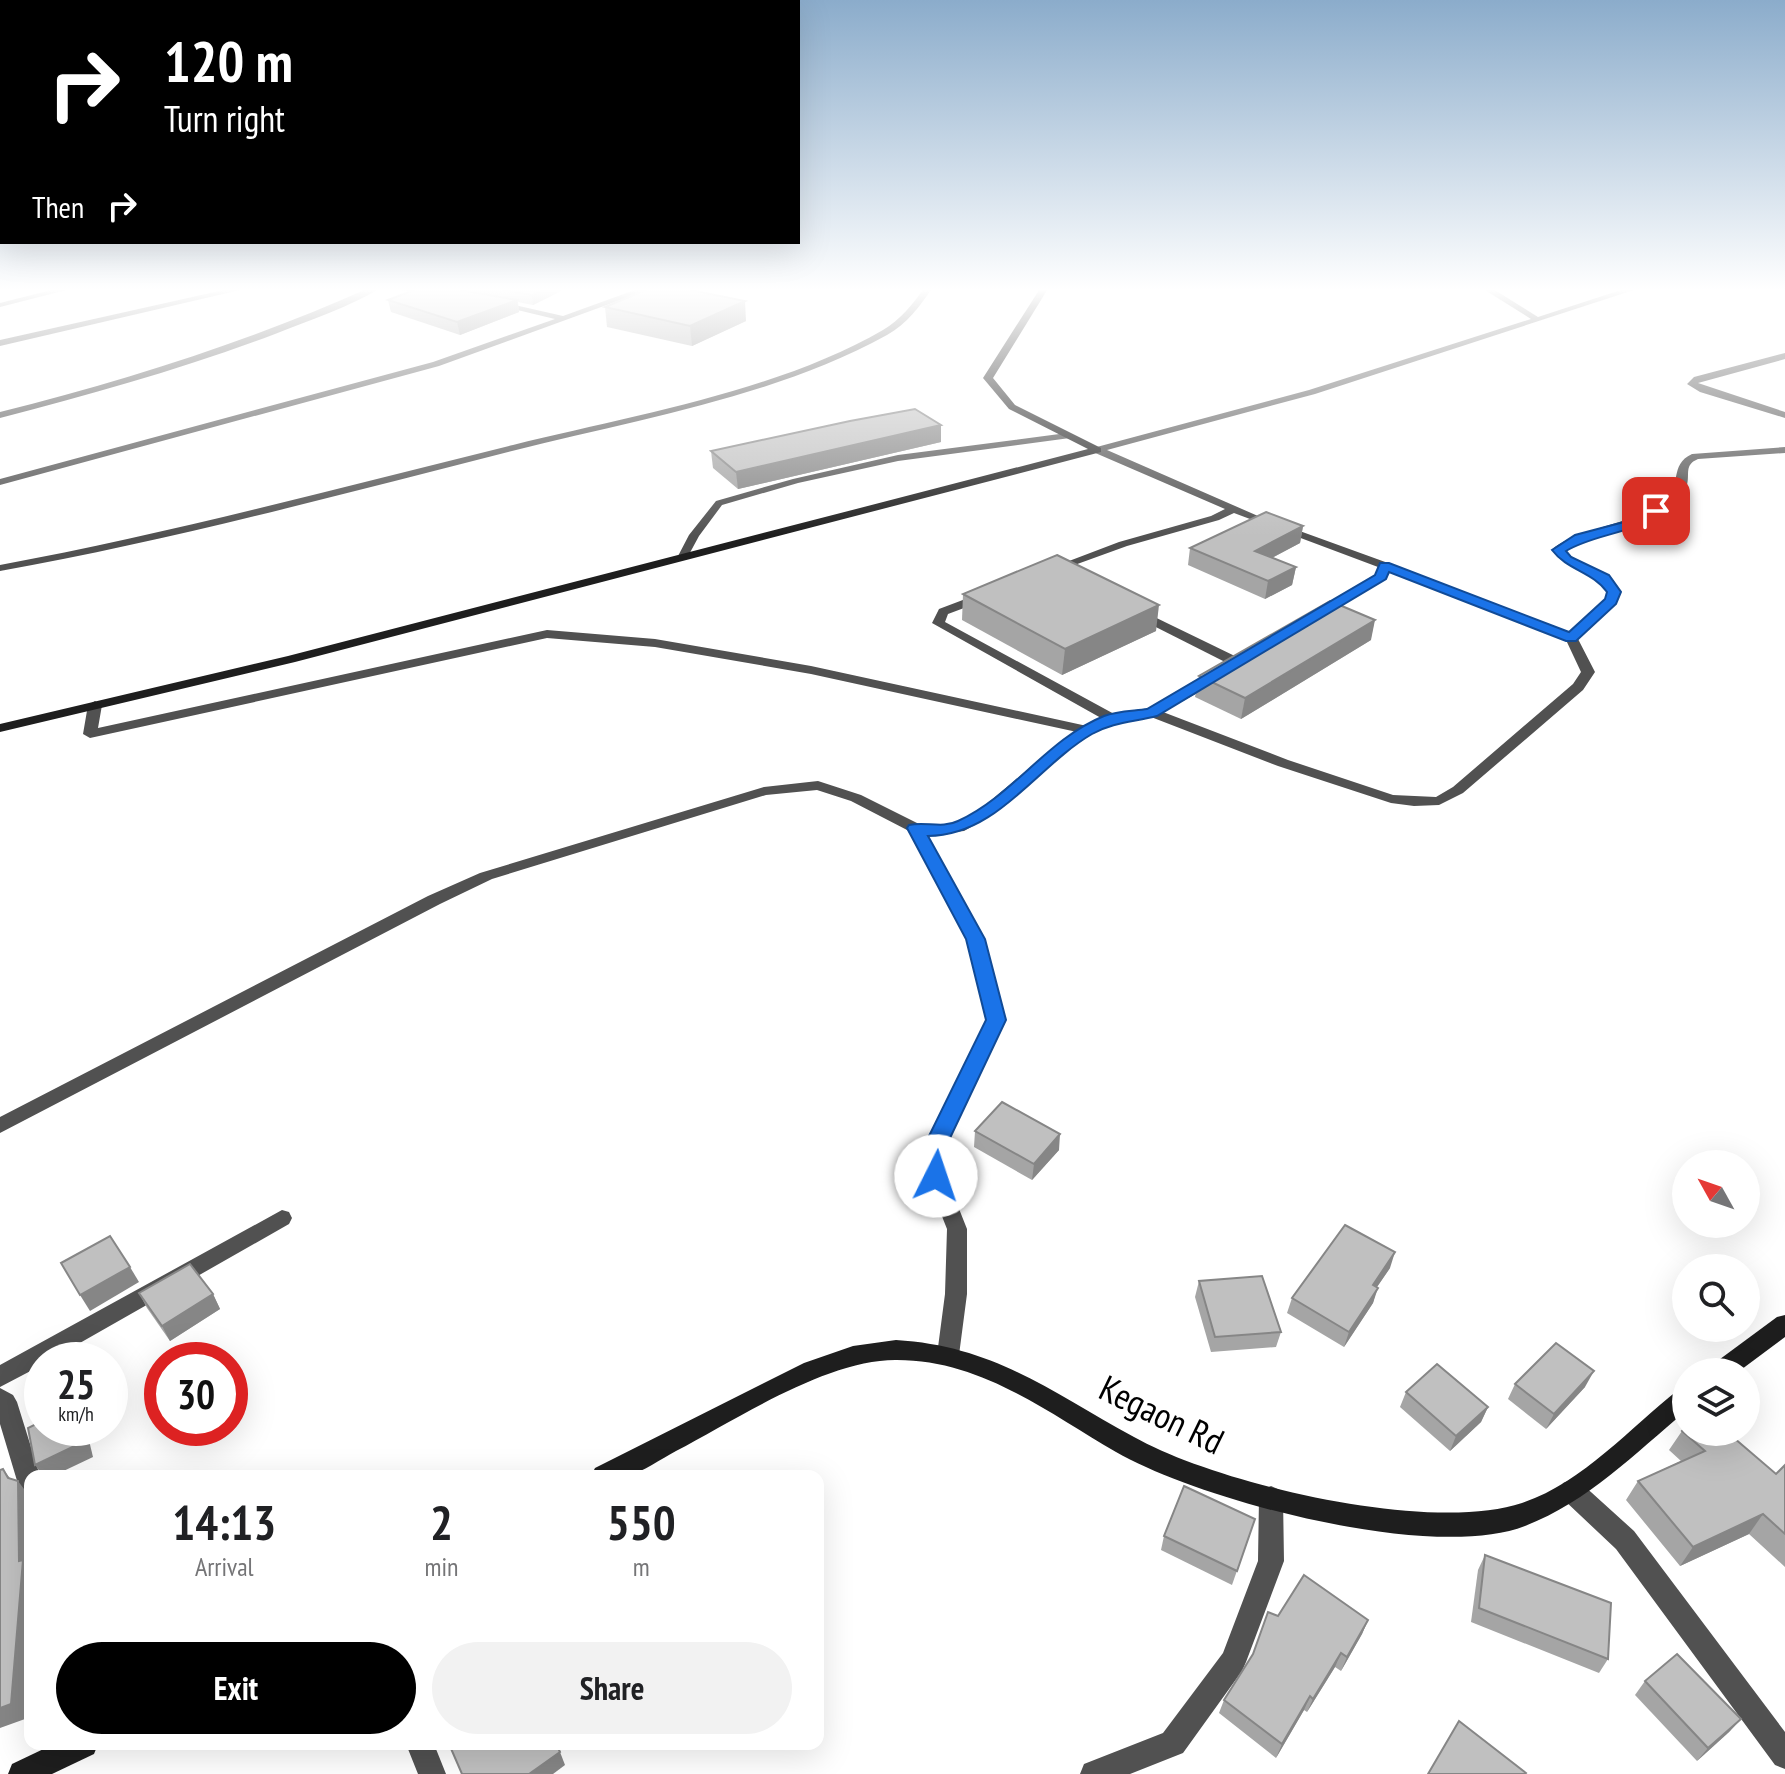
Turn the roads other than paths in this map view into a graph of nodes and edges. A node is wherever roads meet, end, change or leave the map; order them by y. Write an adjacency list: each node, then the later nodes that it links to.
1 (161, 370): 7 (street)
2 (415, 370): 12 (street)
3 (791, 370): 16 (street)
4 (993, 370): 9 (street)
5 (1382, 370): 10 (street)
6 (1732, 370): 8 (street)
7 (0, 415)
8 (1785, 415)
9 (1067, 436): 10 (street); 14 (lane)
10 (1097, 450): 13 (street); 14 (street)
11 (1785, 450): 21 (street)
12 (0, 482)
13 (1234, 509): 15 (street); 17 (street)
14 (682, 558): 22 (street)
15 (1384, 565): 20 (street); 21 (street)
16 (0, 568)
17 (1065, 577)
18 (999, 590): 24 (street)
19 (1122, 605): 23 (street)
20 (1301, 625)
21 (1571, 638): 23 (street)
22 (95, 705): 25 (street); 26 (street)
23 (1152, 713): 24 (street)
24 (1112, 719): 26 (street)
25 (0, 728)
26 (1088, 730): 27 (street)
27 (915, 828): 28 (street); 31 (street)
28 (0, 1126)
29 (282, 1218): 33 (street)
30 (1785, 1324): 32 (street)
31 (948, 1355): 37 (street, Kegaon Rd); 39 (street, Kegaon Rd)
32 (1739, 1358)
33 (0, 1377)
34 (0, 1398): 36 (street)
35 (1672, 1409): 38 (street, Kegaon Rd)
36 (26, 1470)
37 (615, 1470)
38 (1572, 1491): 39 (street, Kegaon Rd); 42 (street)
39 (1271, 1498): 45 (street)
40 (71, 1750): 43 (street)
41 (422, 1750): 44 (street)
42 (1785, 1755)
43 (22, 1774)
44 (432, 1774)
45 (1094, 1774)

